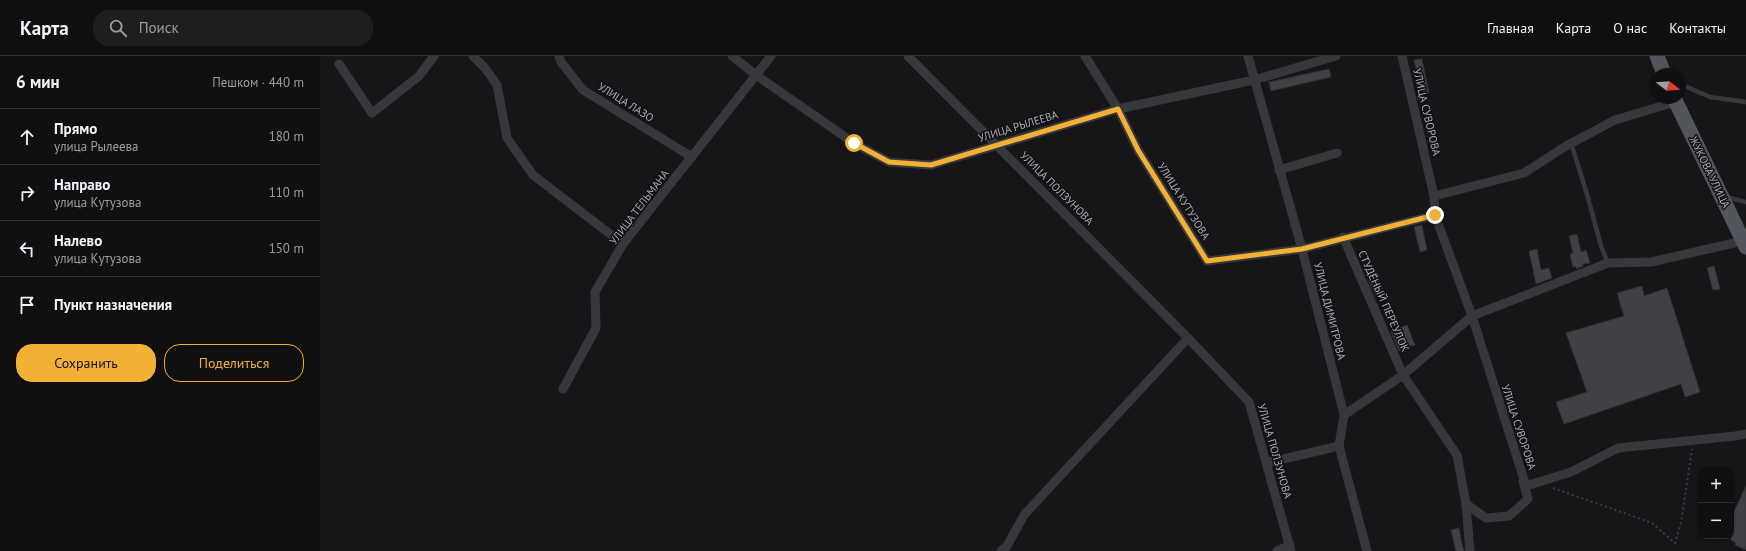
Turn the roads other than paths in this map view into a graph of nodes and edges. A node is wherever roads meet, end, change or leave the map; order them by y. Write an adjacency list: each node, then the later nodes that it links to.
1 (434, 56): 12 (street)
2 (473, 56): 31 (street)
3 (559, 56): 24 (street, УЛИЦА ЛАЗО)
4 (732, 56): 14 (street, УЛИЦА РЫЛЕЕВА)
5 (771, 56): 14 (street, УЛИЦА ТЕЛЬМАНА)
6 (908, 56): 21 (street, УЛИЦА ПОЛЗУНОВА)
7 (1085, 56): 20 (street, УЛИЦА КУТУЗОВА)
8 (1248, 56): 15 (street, УЛИЦА ДИМИТРОВА)
9 (1336, 56): 15 (street, УЛИЦА РЫЛЕЕВА)
10 (1402, 56): 26 (street, УЛИЦА СУВОРОВА)
11 (1657, 56): 13 (main road)
12 (339, 64)
13 (1662, 68)
14 (756, 75): 21 (street, УЛИЦА РЫЛЕЕВА); 24 (street, УЛИЦА ТЕЛЬМАНА)
15 (1254, 80): 20 (street, УЛИЦА РЫЛЕЕВА); 25 (street, УЛИЦА ДИМИТРОВА)
16 (1686, 87): 17 (lane)
17 (1746, 102)
18 (1663, 104): 22 (street)
19 (1677, 104): 27 (main road, ЖУКОВА УЛИЦА)
20 (1118, 109): 21 (street, УЛИЦА РЫЛЕЕВА); 33 (street, УЛИЦА КУТУЗОВА)
21 (996, 144): 36 (street, УЛИЦА ПОЛЗУНОВА)
22 (1571, 144): 26 (street); 34 (lane)
23 (1337, 153): 25 (street)
24 (692, 157): 31 (street, УЛИЦА ТЕЛЬМАНА)
25 (1279, 170): 33 (street, УЛИЦА ДИМИТРОВА)
26 (1434, 196): 29 (street, УЛИЦА СУВОРОВА)
27 (1721, 196): 28 (lane); 32 (main road, ЖУКОВА УЛИЦА)
28 (1746, 202)
29 (1435, 215): 30 (street, УЛИЦА КУТУЗОВА); 35 (street, УЛИЦА СУВОРОВА)
30 (1343, 237): 33 (street, УЛИЦА КУТУЗОВА); 37 (street, СТУДЁНЫЙ ПЕРЕУЛОК)
31 (624, 244): 38 (street, УЛИЦА ТЕЛЬМАНА)
32 (1744, 244): 34 (street)
33 (1302, 249): 39 (street, УЛИЦА ДИМИТРОВА)
34 (1608, 263): 35 (street)
35 (1472, 316): 37 (street, СТУДЁНЫЙ ПЕРЕУЛОК); 43 (street, УЛИЦА СУВОРОВА)
36 (1188, 338): 42 (street, УЛИЦА ПОЛЗУНОВА); 46 (street)
37 (1404, 375): 39 (street, СТУДЁНЫЙ ПЕРЕУЛОК); 44 (street, СТУДЁНЫЙ ПЕРЕУЛОК)
38 (563, 389)
39 (1344, 415): 41 (street, УЛИЦА ДИМИТРОВА)
40 (1746, 434): 43 (street, УЛИЦА СУВОРОВА)
41 (1339, 446): 42 (street); 48 (street, УЛИЦА ДИМИТРОВА)
42 (1266, 463): 45 (street, УЛИЦА ПОЛЗУНОВА)
43 (1523, 478): 44 (street)
44 (1466, 504): 49 (street, СТУДЁНЫЙ ПЕРЕУЛОК)
45 (1290, 548): 47 (street, УЛИЦА ПОЛЗУНОВА)
46 (1001, 551)
47 (1277, 551)
48 (1367, 551)
49 (1470, 551)

